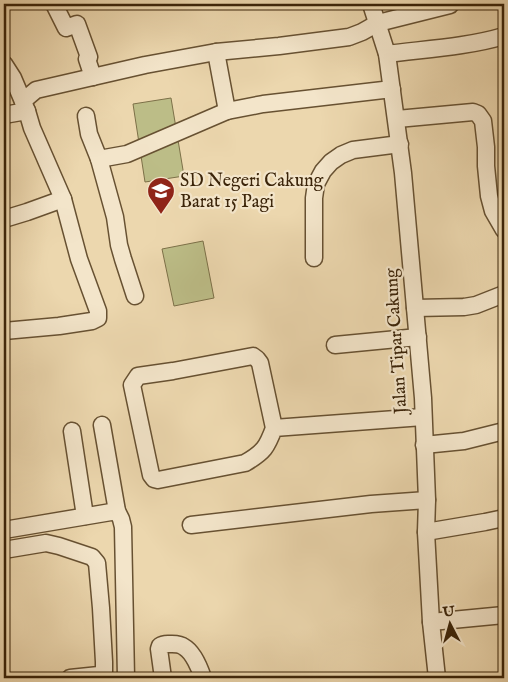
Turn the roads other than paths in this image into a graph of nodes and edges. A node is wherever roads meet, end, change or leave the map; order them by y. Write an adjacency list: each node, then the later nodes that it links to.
1 (54, 4): 9 (street)
2 (372, 4): 4 (street, Jalan Tipar Cakung)
3 (450, 5): 4 (street)
4 (378, 23): 6 (street); 7 (street, Jalan Tipar Cakung)
5 (504, 36): 7 (street)
6 (216, 52): 9 (street); 12 (street)
7 (387, 54): 10 (street, Jalan Tipar Cakung)
8 (4, 64): 11 (street)
9 (93, 77): 11 (street)
10 (392, 89): 12 (street); 15 (street, Jalan Tipar Cakung)
11 (25, 106): 13 (street); 18 (street)
12 (227, 111): 17 (street)
13 (4, 115)
14 (86, 116): 17 (street)
15 (397, 119): 16 (street, Jalan Tipar Cakung); 20 (street)
16 (400, 144): 21 (street); 24 (street, Jalan Tipar Cakung)
17 (99, 159): 23 (street)
18 (62, 199): 19 (street); 25 (street)
19 (4, 219)
20 (504, 230)
21 (314, 258)
22 (504, 294): 24 (street)
23 (135, 296)
24 (415, 308): 26 (street, Jalan Tipar Cakung)
25 (4, 331)
26 (418, 337): 27 (street); 28 (street, Jalan Tipar Cakung)
27 (335, 345)
28 (423, 417): 30 (street); 33 (street, Jalan Tipar Cakung)
29 (102, 425): 35 (street)
30 (274, 428): 30 (street)
31 (504, 430): 33 (street)
32 (72, 431): 36 (street)
33 (424, 446): 34 (street, Jalan Tipar Cakung)
34 (427, 500): 38 (street); 40 (street, Jalan Tipar Cakung)
35 (117, 511): 36 (street); 45 (street)
36 (85, 516): 39 (street)
37 (504, 518): 40 (street)
38 (191, 525)
39 (4, 530)
40 (426, 532): 43 (street, Jalan Tipar Cakung)
41 (4, 550): 44 (street)
42 (504, 615): 43 (street)
43 (431, 622): 48 (street, Jalan Tipar Cakung)
44 (70, 678)
45 (126, 678)
46 (163, 678): 47 (street)
47 (202, 678)
48 (437, 678)

